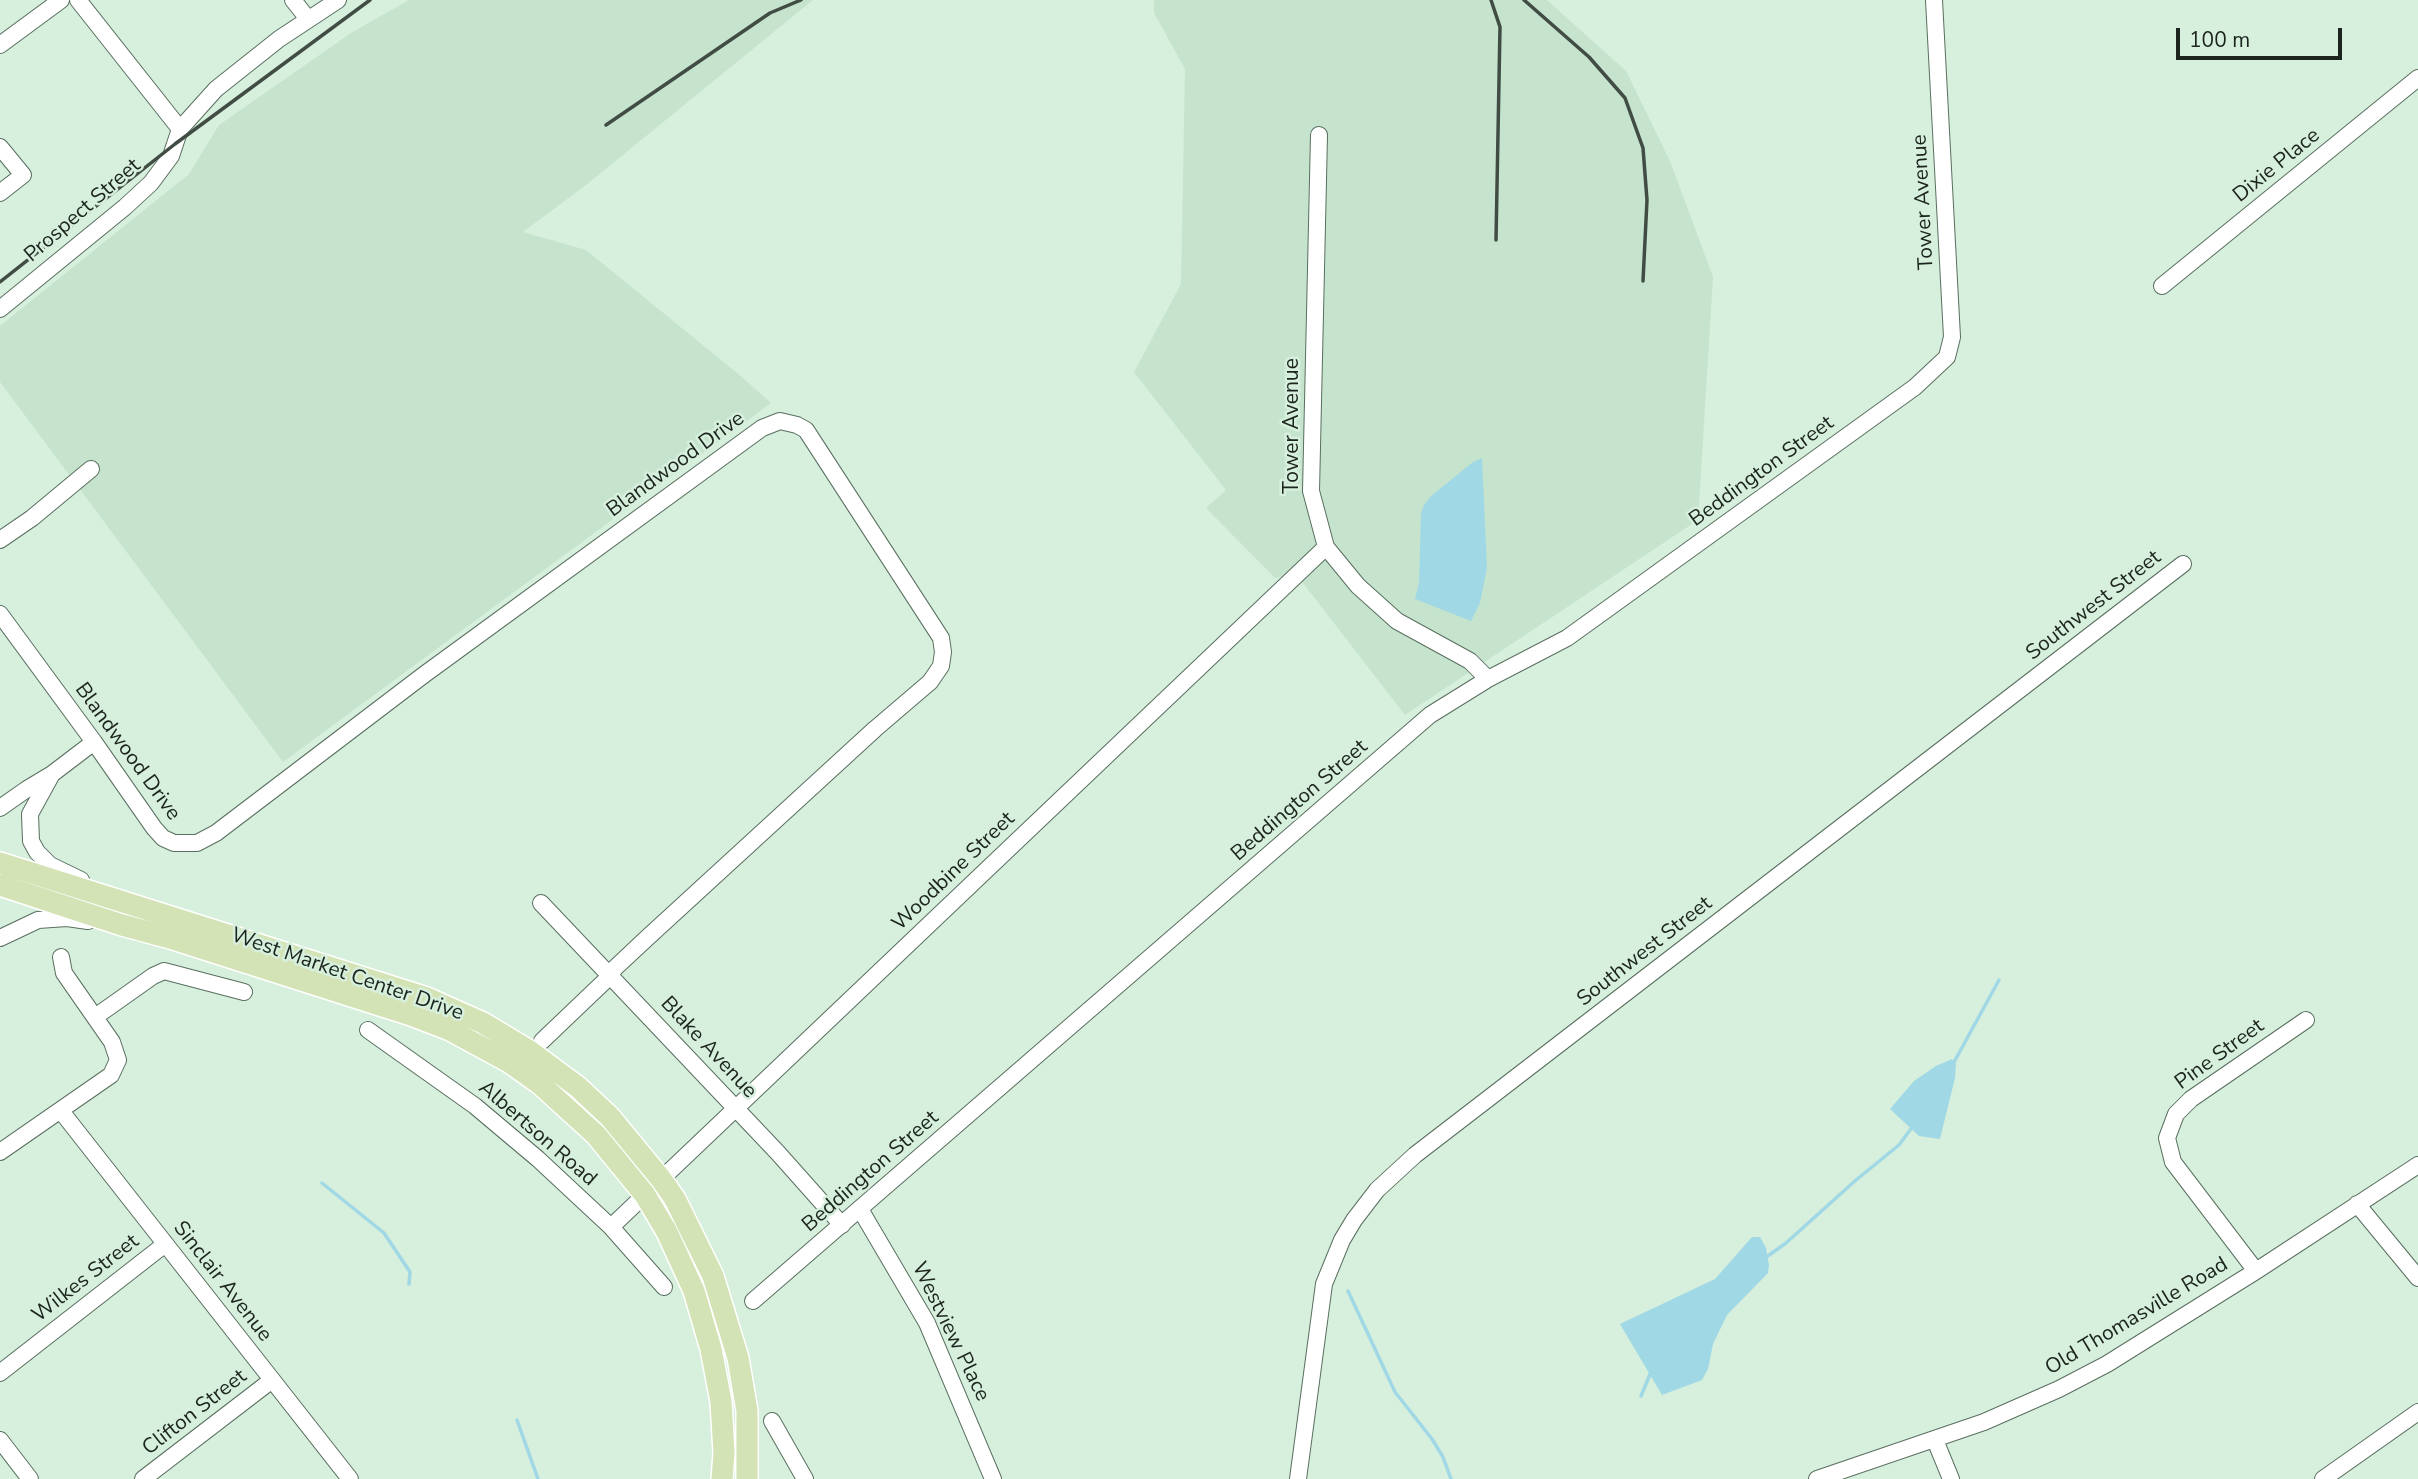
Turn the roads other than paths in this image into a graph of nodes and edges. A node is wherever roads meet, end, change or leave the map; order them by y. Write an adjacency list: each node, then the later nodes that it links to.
1 (61, 0): 7 (street)
2 (78, 0): 9 (street)
3 (293, 0): 6 (street)
4 (338, 0): 6 (street, Prospect Street)
5 (1934, 0): 15 (street, Tower Avenue)
6 (308, 19): 9 (street, Prospect Street)
7 (0, 45)
8 (2418, 78): 13 (street, Dixie Place)
9 (180, 129): 14 (street, Prospect Street)
10 (1319, 135): 18 (street, Tower Avenue)
11 (0, 147): 12 (street)
12 (0, 193)
13 (2162, 286)
14 (0, 309)
15 (1914, 387): 21 (street, Beddington Street)
16 (91, 469): 17 (street)
17 (0, 540)
18 (1326, 547): 21 (street, Tower Avenue); 38 (street, Woodbine Street)
19 (2183, 564): 66 (street, Southwest Street)
20 (0, 614): 22 (street, Blandwood Drive)
21 (1488, 679): 45 (street, Beddington Street)
22 (94, 742): 23 (street); 32 (street, Blandwood Drive)
23 (52, 775): 24 (street); 27 (street)
24 (0, 808)
25 (0, 863): 27 (main road, West Market Center Drive)
26 (0, 885): 29 (main road, West Market Center Drive)
27 (127, 903): 42 (main road, West Market Center Drive)
28 (541, 903): 32 (street, Blake Avenue)
29 (122, 925): 30 (street); 43 (main road, West Market Center Drive)
30 (0, 938)
31 (61, 957): 34 (street)
32 (610, 975): 37 (street, Blandwood Drive); 38 (street, Blake Avenue)
33 (244, 992): 34 (street)
34 (95, 1017): 39 (street)
35 (2306, 1020): 49 (street, Pine Street)
36 (368, 1030): 47 (street, Albertson Road)
37 (542, 1041)
38 (736, 1108): 42 (street, Woodbine Street); 46 (street, Blake Avenue)
39 (61, 1111): 40 (street); 48 (street, Sinclair Avenue)
40 (0, 1152)
41 (2418, 1164): 44 (street, Old Thomasville Road)
42 (661, 1179): 43 (street, Woodbine Street); 63 (main road, West Market Center Drive)
43 (645, 1195): 47 (street, Woodbine Street); 62 (main road, West Market Center Drive)
44 (2357, 1204): 49 (street, Old Thomasville Road); 50 (street)
45 (860, 1209): 46 (street, Beddington Street); 65 (street, Westview Place)
46 (842, 1225): 52 (street, Beddington Street)
47 (611, 1227): 51 (street, Albertson Road)
48 (164, 1245): 53 (street, Wilkes Street); 54 (street, Sinclair Avenue)
49 (2256, 1271): 58 (street, Old Thomasville Road)
50 (2418, 1278)
51 (664, 1287)
52 (753, 1301)
53 (0, 1373)
54 (272, 1380): 60 (street, Clifton Street); 61 (street, Sinclair Avenue)
55 (2418, 1412): 69 (street)
56 (772, 1421): 64 (street)
57 (0, 1440): 59 (street)
58 (1935, 1440): 67 (street, Old Thomasville Road); 68 (street)
59 (30, 1479)
60 (143, 1479)
61 (350, 1479)
62 (722, 1479)
63 (747, 1479)
64 (805, 1479)
65 (993, 1479)
66 (1298, 1479)
67 (1817, 1479)
68 (1951, 1479)
69 (2323, 1479)

